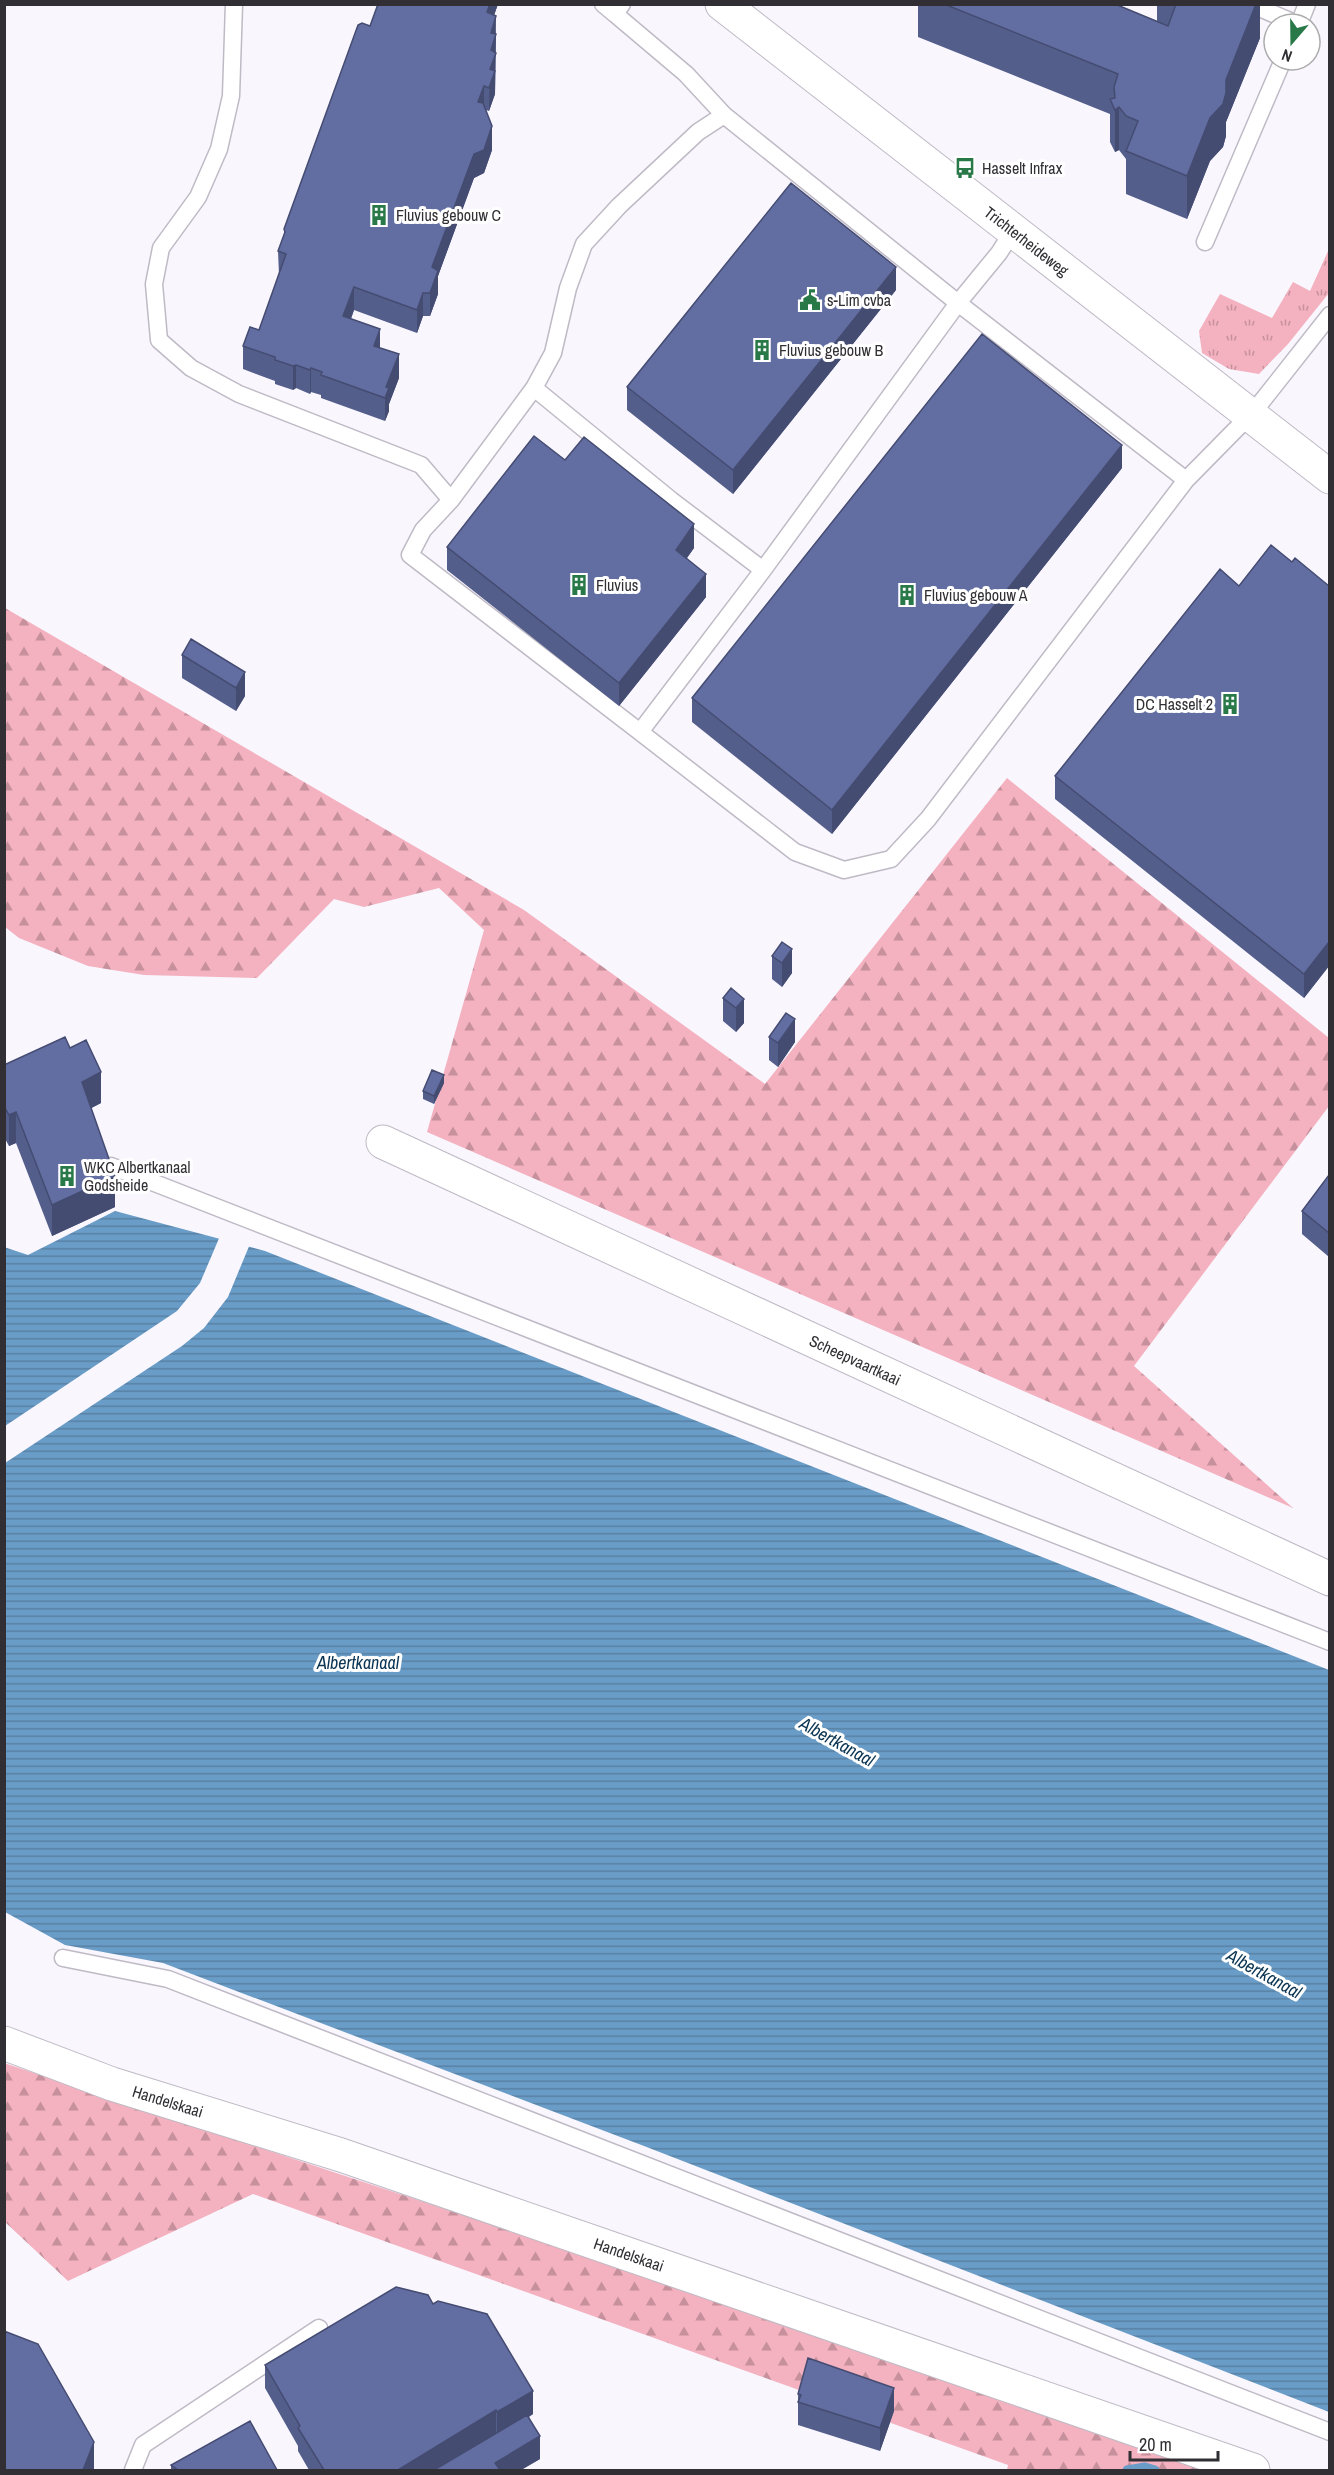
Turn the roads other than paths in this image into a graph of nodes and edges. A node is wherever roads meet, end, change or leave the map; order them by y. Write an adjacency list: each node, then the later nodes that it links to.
1 (234, 4): 16 (lane)
2 (722, 4): 8 (street, Trichterheideweg)
3 (1250, 4): 5 (lane)
4 (613, 8): 7 (lane)
5 (1269, 12)
6 (1278, 72): 9 (lane)
7 (724, 115): 10 (lane); 12 (lane)
8 (1013, 231): 10 (lane); 13 (street, Trichterheideweg)
9 (1205, 242)
10 (958, 303): 15 (lane); 17 (lane)
11 (1329, 315): 13 (lane)
12 (534, 388): 16 (lane); 17 (lane)
13 (1251, 414): 14 (street, Trichterheideweg); 15 (lane)
14 (1329, 477)
15 (1186, 480): 18 (lane)
16 (451, 500): 18 (lane)
17 (763, 570): 18 (lane)
18 (640, 732)
19 (383, 1142): 21 (street, Scheepvaartkaai)
20 (111, 1166): 22 (lane)
21 (1329, 1579)
22 (1329, 1642)
23 (63, 1958): 26 (lane)
24 (4, 2043): 28 (street, Handelskaai)
25 (320, 2328): 27 (lane)
26 (1329, 2432)
27 (133, 2470)
28 (1252, 2470)

